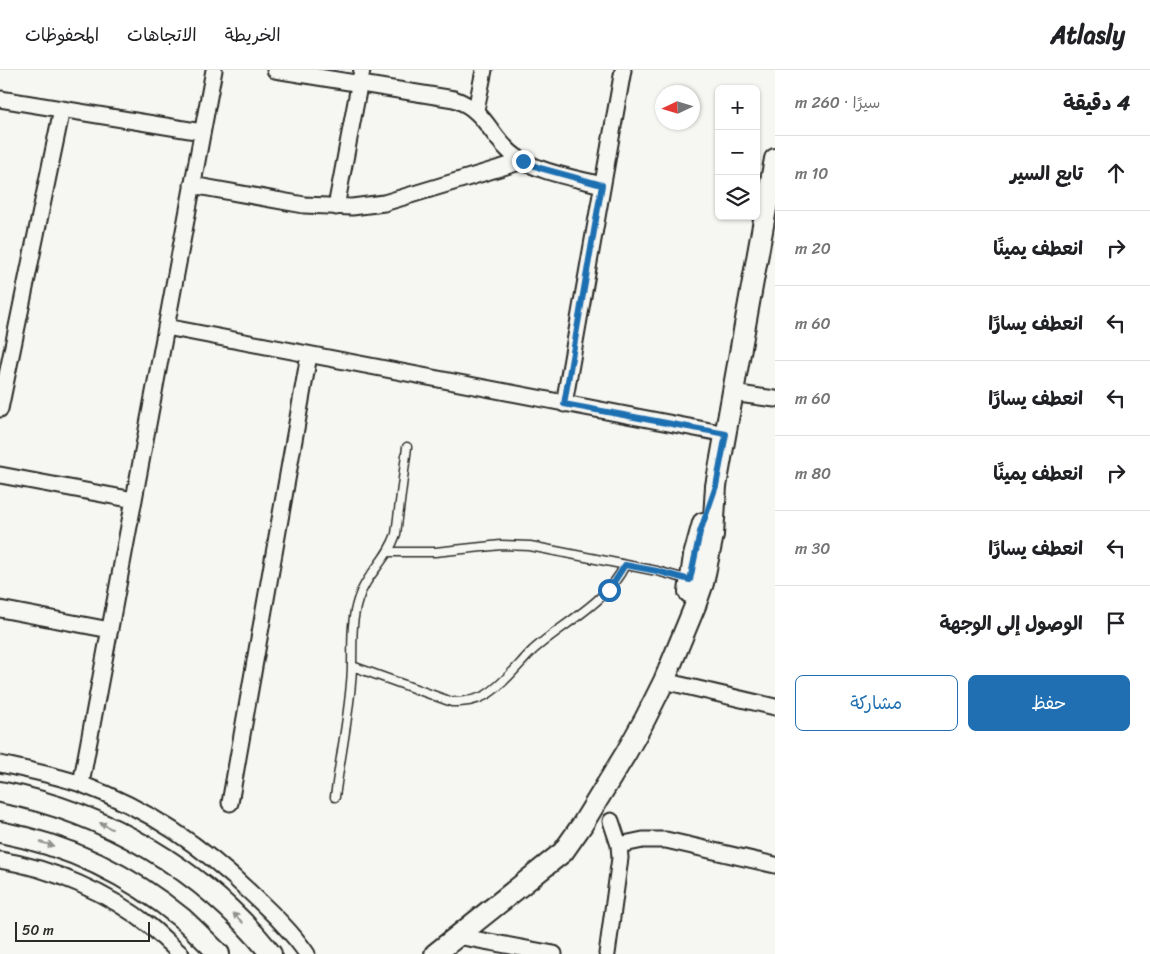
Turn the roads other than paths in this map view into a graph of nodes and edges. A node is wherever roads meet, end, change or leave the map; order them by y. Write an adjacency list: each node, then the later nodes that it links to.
1 (214, 70): 9 (street)
2 (275, 70): 5 (street)
3 (484, 70): 8 (street)
4 (623, 70): 13 (street)
5 (361, 77): 8 (street); 14 (street)
6 (0, 99): 7 (street)
7 (62, 109): 9 (street); 21 (street)
8 (476, 110): 11 (street)
9 (202, 132): 12 (street)
10 (775, 159): 15 (street)
11 (523, 161): 13 (street); 14 (street)
12 (192, 185): 14 (street); 16 (street)
13 (602, 185): 20 (street)
14 (336, 207)
15 (769, 223): 18 (street)
16 (166, 328): 17 (street); 26 (street)
17 (310, 355): 20 (street); 40 (street)
18 (732, 393): 19 (street); 22 (street)
19 (775, 399)
20 (564, 404): 22 (street)
21 (0, 409)
22 (726, 434): 25 (street)
23 (408, 447): 27 (lane)
24 (0, 475): 26 (street)
25 (716, 486): 29 (street); 31 (street)
26 (134, 500): 32 (street)
27 (388, 552): 28 (lane); 33 (lane)
28 (625, 565): 29 (lane); 33 (lane)
29 (690, 580): 31 (street)
30 (0, 609): 32 (street)
31 (686, 629): 34 (street)
32 (110, 630): 37 (street)
33 (352, 666): 39 (lane)
34 (664, 681): 35 (street); 46 (street)
35 (775, 707)
36 (0, 764): 37 (street)
37 (81, 784): 50 (street)
38 (0, 792): 49 (street, one-way to 38)
39 (335, 797)
40 (230, 803)
41 (611, 821): 43 (street)
42 (0, 832): 48 (street, one-way to 48)
43 (619, 845): 45 (street); 53 (street)
44 (0, 860): 47 (street)
45 (775, 865)
46 (457, 936): 51 (street); 52 (street)
47 (181, 954)
48 (219, 954)
49 (271, 954)
50 (307, 954)
51 (435, 954)
52 (554, 954)
53 (607, 954)

